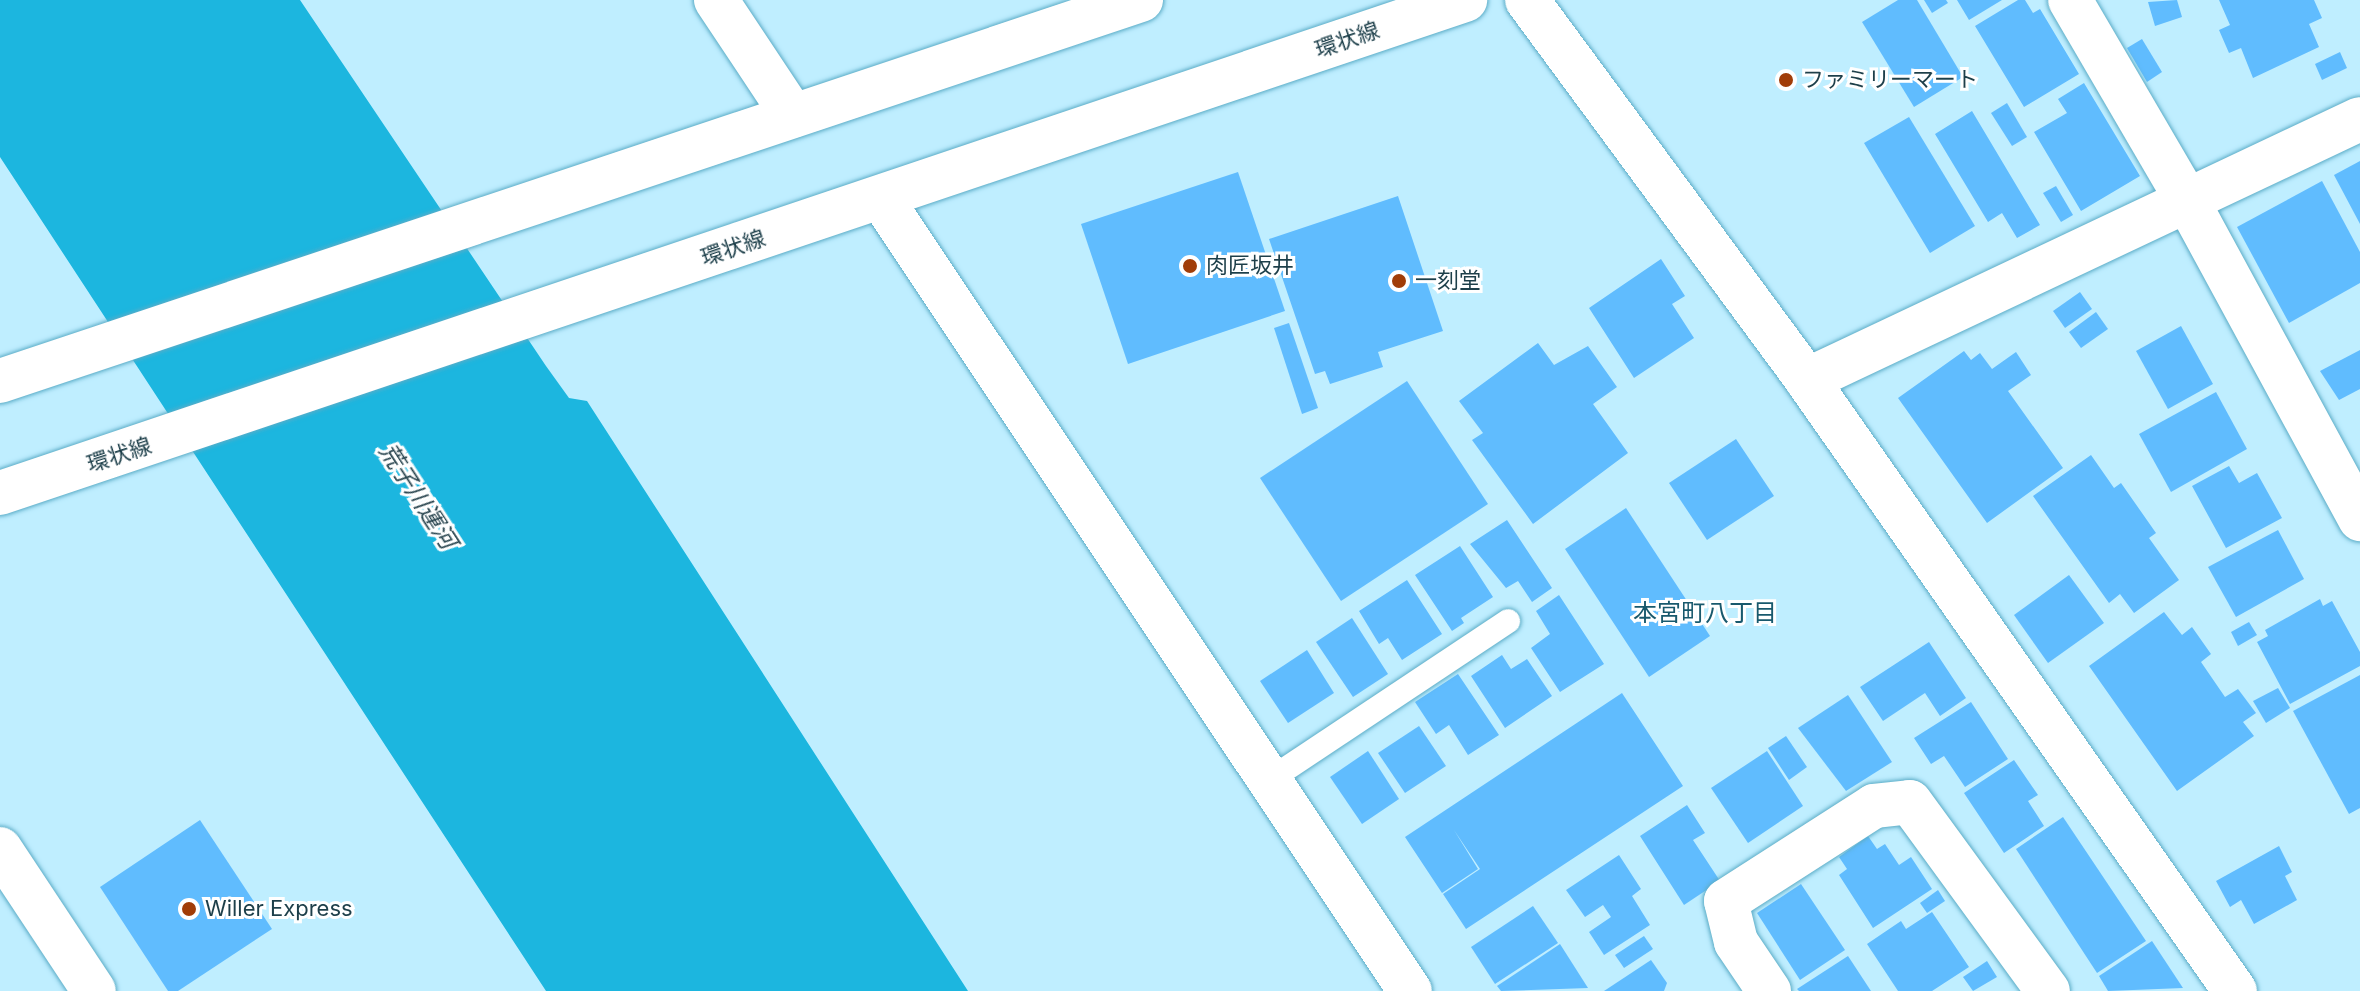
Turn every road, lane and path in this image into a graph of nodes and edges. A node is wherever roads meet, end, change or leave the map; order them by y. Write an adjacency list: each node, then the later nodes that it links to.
1 (716, 0): 6 (street)
2 (1141, 0): 6 (street)
3 (1465, 0): 8 (street, 環状線)
4 (1527, 0): 10 (street)
5 (2070, 0): 9 (street)
6 (793, 116): 11 (street)
7 (2360, 119): 9 (street)
8 (881, 198): 12 (street, 環状線); 15 (street)
9 (2188, 202): 10 (street); 13 (street)
10 (1807, 380): 21 (street)
11 (0, 381)
12 (0, 493)
13 (2360, 519)
14 (1508, 621): 15 (lane)
15 (1269, 780): 18 (street)
16 (0, 849): 17 (street)
17 (94, 991)
18 (1410, 991)
19 (1769, 991): 20 (street)
20 (2048, 991)
21 (2235, 991)

